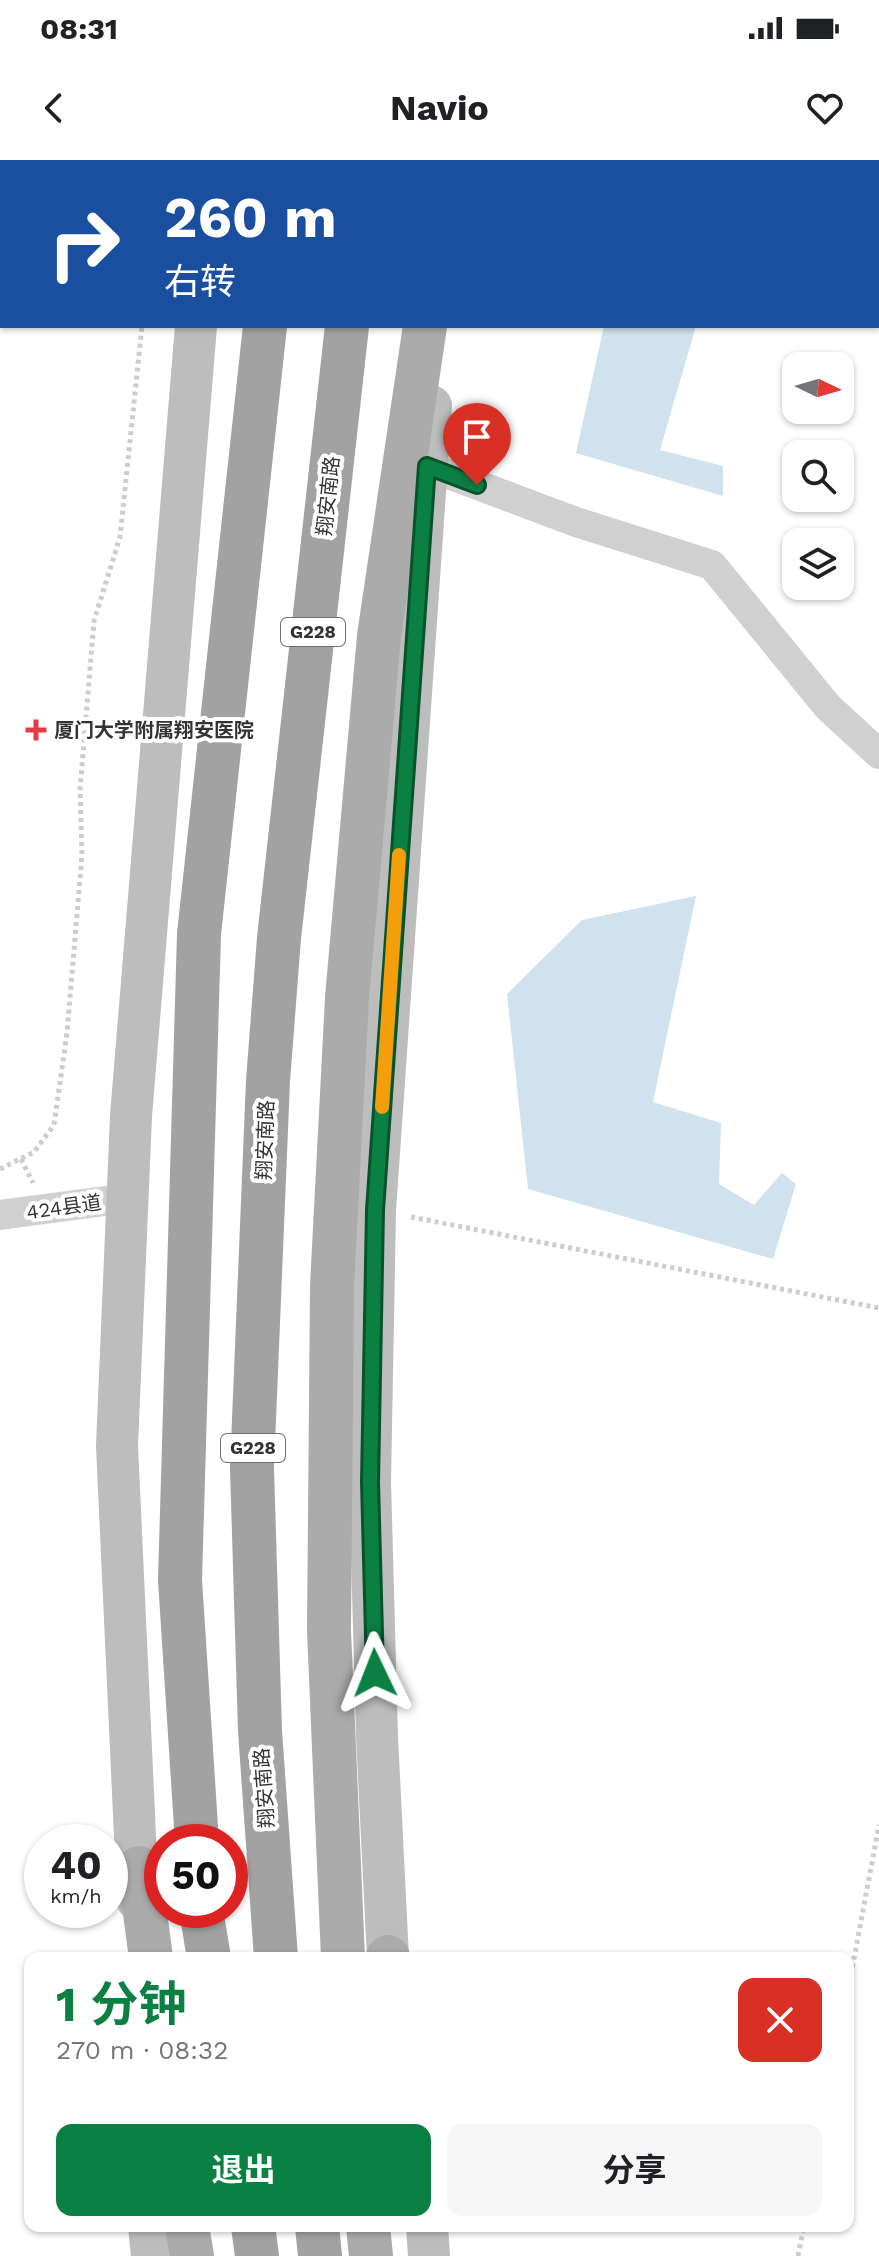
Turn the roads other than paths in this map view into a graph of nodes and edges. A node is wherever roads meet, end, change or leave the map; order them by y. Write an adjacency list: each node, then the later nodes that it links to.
1 (196, 328): 8 (main road)
2 (265, 328): 10 (highway)
3 (347, 328): 16 (highway, 翔安南路 / G228)
4 (425, 328): 17 (main road)
5 (436, 328): 6 (main road)
6 (427, 466): 7 (street); 18 (main road)
7 (879, 754)
8 (128, 1198): 9 (street, 424县道); 11 (main road)
9 (0, 1215)
10 (196, 1824)
11 (139, 1868): 13 (main road); 14 (main road)
12 (204, 1928): 15 (highway)
13 (138, 1952)
14 (150, 1952)
15 (208, 1952)
16 (276, 1952)
17 (343, 1952)
18 (388, 1952)
19 (150, 2232): 26 (main road)
20 (188, 2232): 27 (main road)
21 (254, 2232): 28 (highway)
22 (318, 2232): 29 (highway)
23 (369, 2232): 30 (main road)
24 (386, 2232): 31 (main road)
25 (427, 2232): 32 (main road)
26 (152, 2256)
27 (192, 2256)
28 (257, 2256)
29 (320, 2256)
30 (371, 2256)
31 (385, 2256)
32 (429, 2256)

